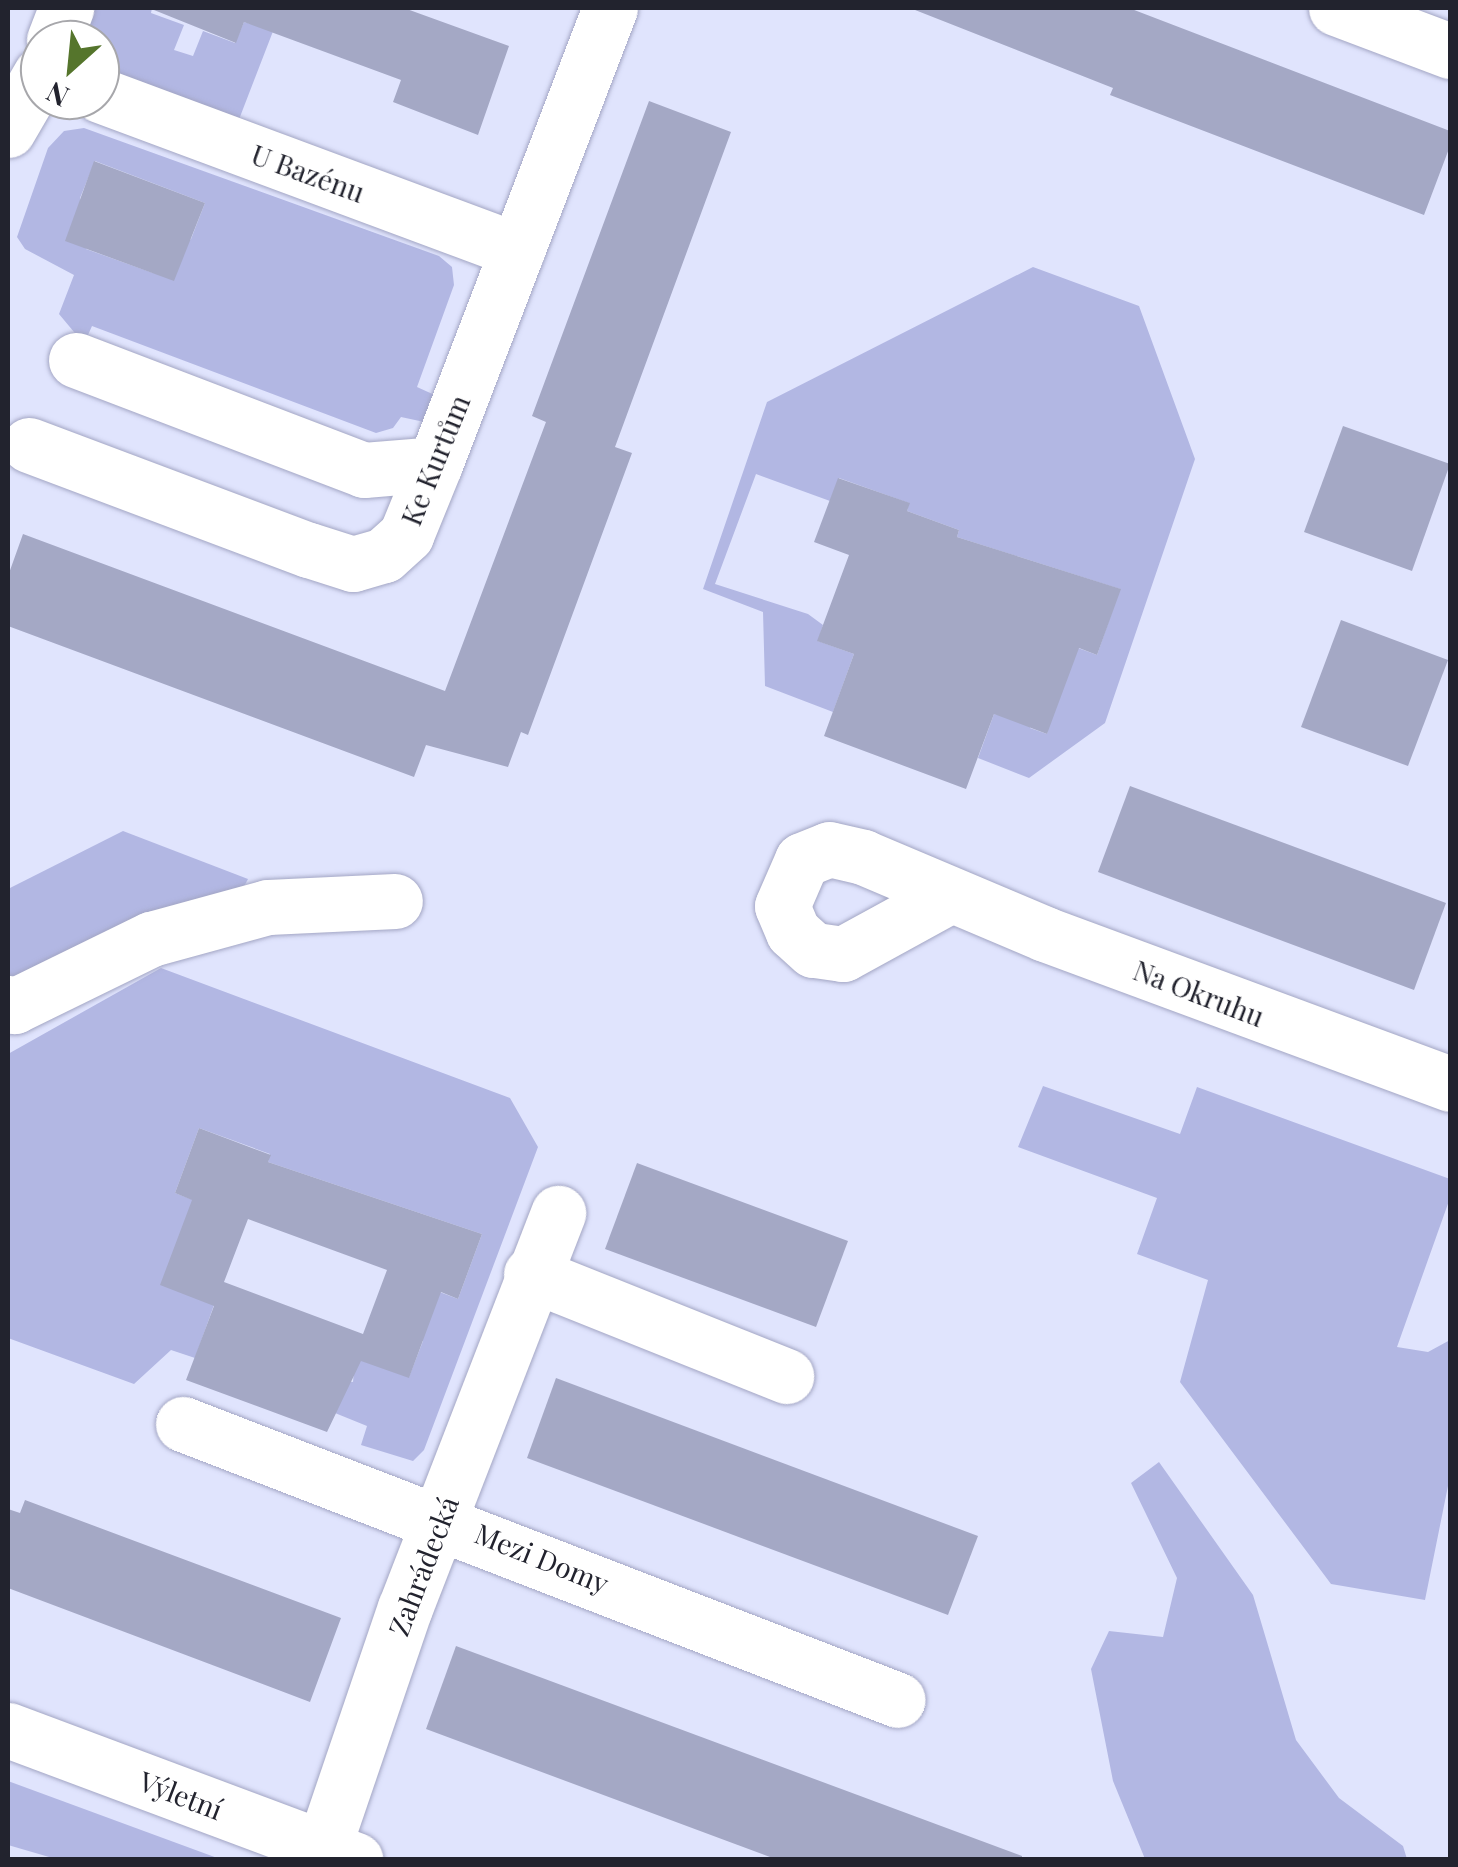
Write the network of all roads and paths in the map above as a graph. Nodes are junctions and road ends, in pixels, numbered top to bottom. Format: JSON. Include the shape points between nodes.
{"nodes":[{"id":1,"x":610,"y":8,"type":"edge"},
{"id":2,"x":1336,"y":8,"type":"edge"},
{"id":3,"x":1450,"y":50,"type":"edge"},
{"id":4,"x":120,"y":102,"type":"edge"},
{"id":5,"x":517,"y":250,"type":"junction"},
{"id":6,"x":76,"y":360,"type":"dead end"},
{"id":7,"x":30,"y":445,"type":"dead end"},
{"id":8,"x":436,"y":464,"type":"junction"},
{"id":9,"x":949,"y":896,"type":"dead end"},
{"id":10,"x":394,"y":901,"type":"dead end"},
{"id":11,"x":8,"y":1004,"type":"edge"},
{"id":12,"x":1450,"y":1084,"type":"edge"},
{"id":13,"x":558,"y":1213,"type":"dead end"},
{"id":14,"x":531,"y":1274,"type":"junction"},
{"id":15,"x":786,"y":1376,"type":"dead end"},
{"id":16,"x":184,"y":1424,"type":"dead end"},
{"id":17,"x":442,"y":1518,"type":"junction"},
{"id":18,"x":898,"y":1700,"type":"dead end"},
{"id":19,"x":8,"y":1730,"type":"edge"},
{"id":20,"x":332,"y":1856,"type":"edge"}],
"edges":[{"from":1,"to":5,"type":"street","name":"Ke Kurtům"},
{"from":2,"to":3,"type":"street"},
{"from":4,"to":5,"type":"street","name":"U Bazénu"},
{"from":5,"to":8,"type":"street","name":"Ke Kurtům"},
{"from":6,"to":8,"type":"street","via":[[364,470]]},
{"from":7,"to":8,"type":"street","name":"Ke Kurtům","via":[[353,564],[384,555],[406,534]]},
{"from":9,"to":12,"type":"street","name":"Na Okruhu"},
{"from":10,"to":11,"type":"street","via":[[268,907],[151,939]]},
{"from":13,"to":14,"type":"street","name":"Zahrádecká"},
{"from":14,"to":15,"type":"street"},
{"from":14,"to":17,"type":"street","name":"Zahrádecká"},
{"from":16,"to":17,"type":"street","name":"Mezi Domy"},
{"from":17,"to":18,"type":"street","name":"Mezi Domy"},
{"from":17,"to":20,"type":"street","name":"Zahrádecká"},
{"from":19,"to":20,"type":"street","name":"Výletní"}]}
